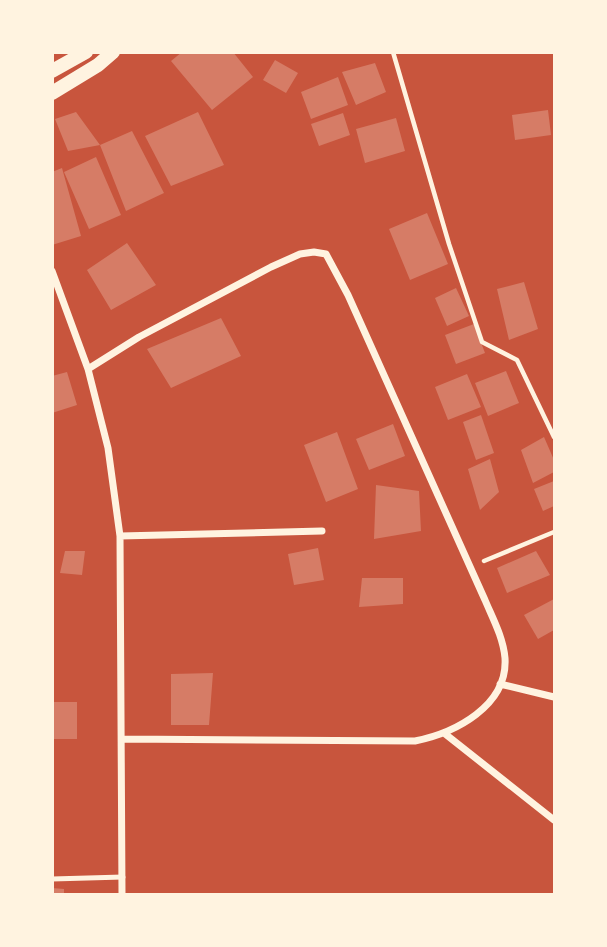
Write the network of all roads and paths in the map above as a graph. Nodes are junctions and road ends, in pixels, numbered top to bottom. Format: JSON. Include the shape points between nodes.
{"nodes":[{"id":1,"x":86,"y":52,"type":"edge"},
{"id":2,"x":113,"y":52,"type":"edge"},
{"id":3,"x":393,"y":52,"type":"edge"},
{"id":4,"x":64,"y":58,"type":"edge"},
{"id":5,"x":52,"y":71,"type":"edge"},
{"id":6,"x":52,"y":93,"type":"edge"},
{"id":7,"x":52,"y":271,"type":"edge"},
{"id":8,"x":88,"y":369,"type":"junction"},
{"id":9,"x":555,"y":437,"type":"edge"},
{"id":10,"x":322,"y":531,"type":"dead end"},
{"id":11,"x":555,"y":531,"type":"edge"},
{"id":12,"x":120,"y":536,"type":"junction"},
{"id":13,"x":470,"y":569,"type":"junction"},
{"id":14,"x":500,"y":684,"type":"junction"},
{"id":15,"x":555,"y":697,"type":"edge"},
{"id":16,"x":444,"y":733,"type":"junction"},
{"id":17,"x":123,"y":739,"type":"junction"},
{"id":18,"x":555,"y":820,"type":"edge"},
{"id":19,"x":123,"y":877,"type":"junction"},
{"id":20,"x":52,"y":879,"type":"edge"},
{"id":21,"x":122,"y":894,"type":"edge"}],
"edges":[{"from":1,"to":4,"type":"main road"},
{"from":2,"to":6,"type":"main road"},
{"from":3,"to":9,"type":"path","via":[[482,342],[517,360]]},
{"from":4,"to":5,"type":"main road"},
{"from":7,"to":8,"type":"street"},
{"from":8,"to":12,"type":"street","via":[[108,448]]},
{"from":8,"to":13,"type":"street","via":[[271,267],[300,254],[326,254]]},
{"from":10,"to":12,"type":"street"},
{"from":11,"to":13,"type":"path"},
{"from":12,"to":17,"type":"street"},
{"from":13,"to":14,"type":"street","via":[[502,639],[505,660]]},
{"from":14,"to":15,"type":"street"},
{"from":14,"to":16,"type":"street","via":[[484,708]]},
{"from":16,"to":17,"type":"street","via":[[415,741]]},
{"from":16,"to":18,"type":"street"},
{"from":17,"to":19,"type":"street"},
{"from":19,"to":20,"type":"lane"},
{"from":19,"to":21,"type":"street"}]}
